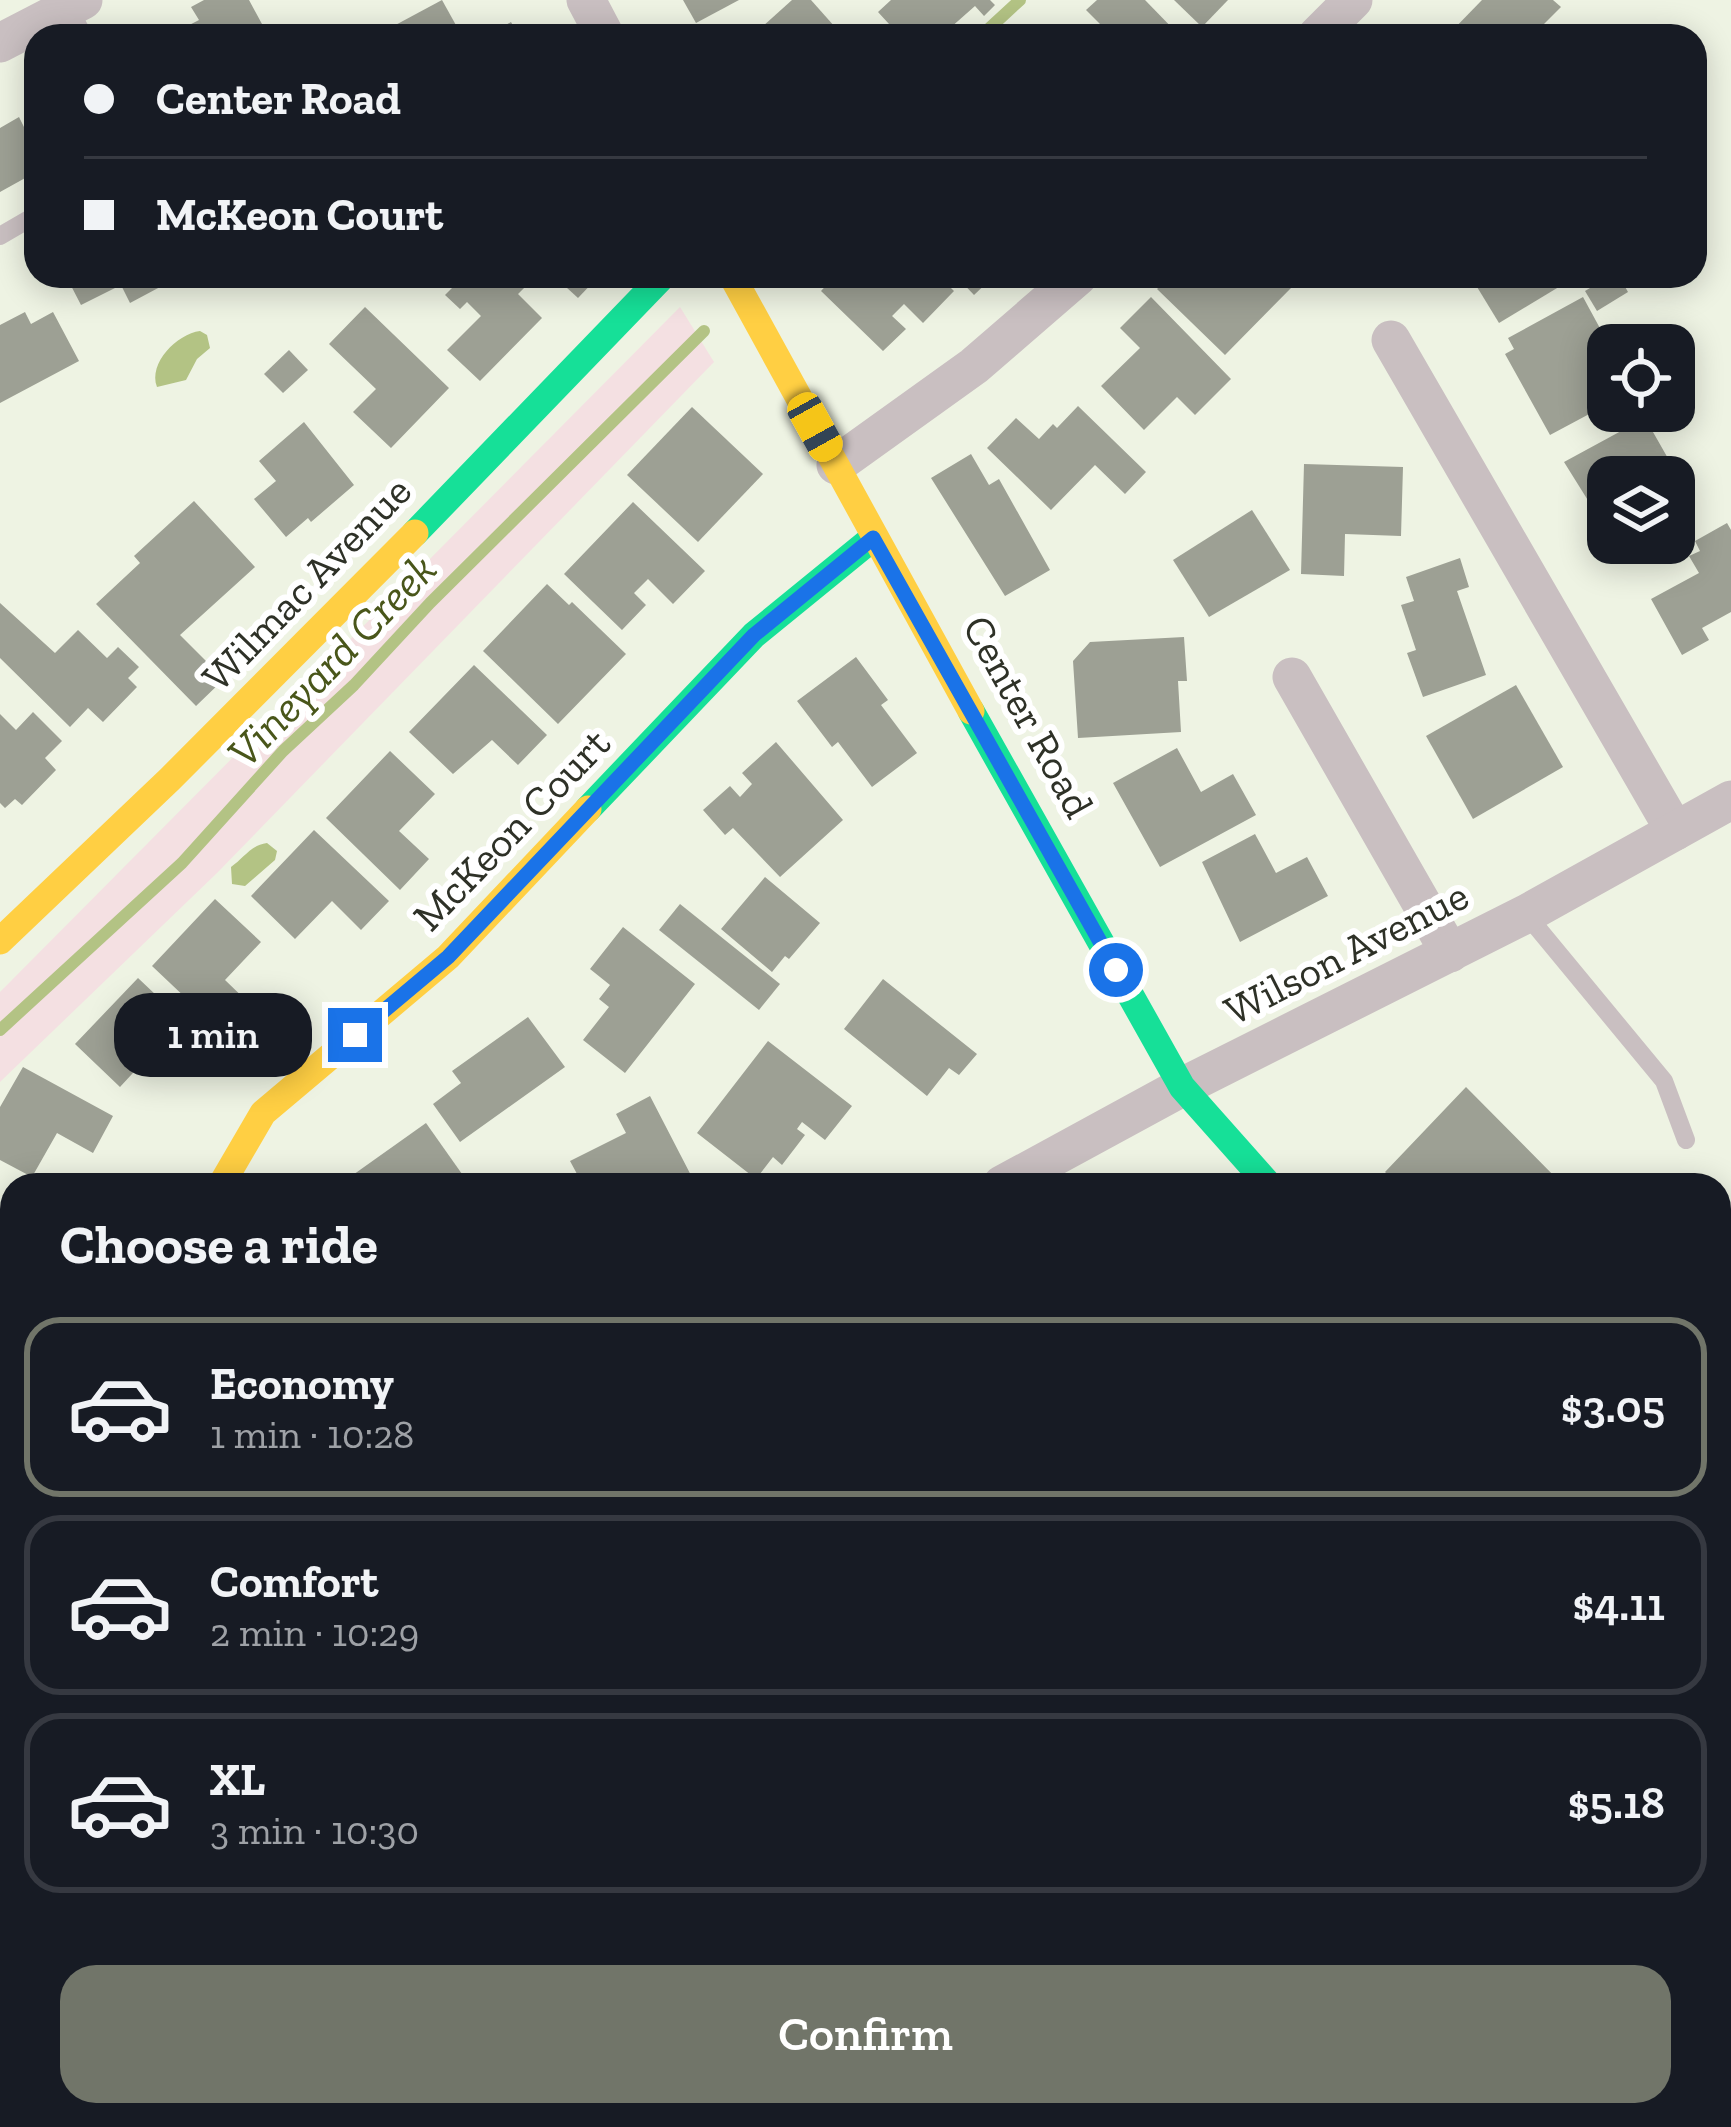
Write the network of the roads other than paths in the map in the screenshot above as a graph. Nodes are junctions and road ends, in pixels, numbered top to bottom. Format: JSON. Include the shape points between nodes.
{"nodes":[{"id":1,"x":1353,"y":0,"type":"edge"},
{"id":2,"x":1330,"y":24,"type":"edge"},
{"id":3,"x":651,"y":288,"type":"edge"},
{"id":4,"x":739,"y":288,"type":"edge"},
{"id":5,"x":1064,"y":288,"type":"edge"},
{"id":6,"x":1391,"y":340,"type":"dead end"},
{"id":7,"x":836,"y":465,"type":"junction"},
{"id":8,"x":873,"y":538,"type":"junction"},
{"id":9,"x":1292,"y":677,"type":"dead end"},
{"id":10,"x":1731,"y":800,"type":"edge"},
{"id":11,"x":1675,"y":831,"type":"junction"},
{"id":12,"x":1526,"y":914,"type":"junction"},
{"id":13,"x":0,"y":941,"type":"edge"},
{"id":14,"x":1450,"y":953,"type":"junction"},
{"id":15,"x":1182,"y":1088,"type":"junction"},
{"id":16,"x":1686,"y":1140,"type":"dead end"},
{"id":17,"x":227,"y":1173,"type":"edge"},
{"id":18,"x":1024,"y":1173,"type":"edge"},
{"id":19,"x":1258,"y":1173,"type":"edge"}],
"edges":[{"from":1,"to":2,"type":"street"},
{"from":3,"to":13,"type":"street","name":"Wilmac Avenue","via":[[212,739]]},
{"from":4,"to":7,"type":"street","name":"Center Road"},
{"from":5,"to":7,"type":"street","via":[[974,366]]},
{"from":6,"to":11,"type":"street"},
{"from":7,"to":8,"type":"street","name":"Center Road"},
{"from":8,"to":15,"type":"street","name":"Center Road"},
{"from":8,"to":17,"type":"street","name":"McKeon Court","via":[[754,635],[448,957],[263,1113]]},
{"from":9,"to":14,"type":"street"},
{"from":10,"to":11,"type":"street","name":"Wilson Avenue"},
{"from":11,"to":12,"type":"street","name":"Wilson Avenue"},
{"from":12,"to":14,"type":"street","name":"Wilson Avenue"},
{"from":12,"to":16,"type":"lane","via":[[1664,1082]]},
{"from":14,"to":15,"type":"street","name":"Wilson Avenue"},
{"from":15,"to":18,"type":"street","name":"Wilson Avenue"},
{"from":15,"to":19,"type":"street","name":"Center Road"}]}
